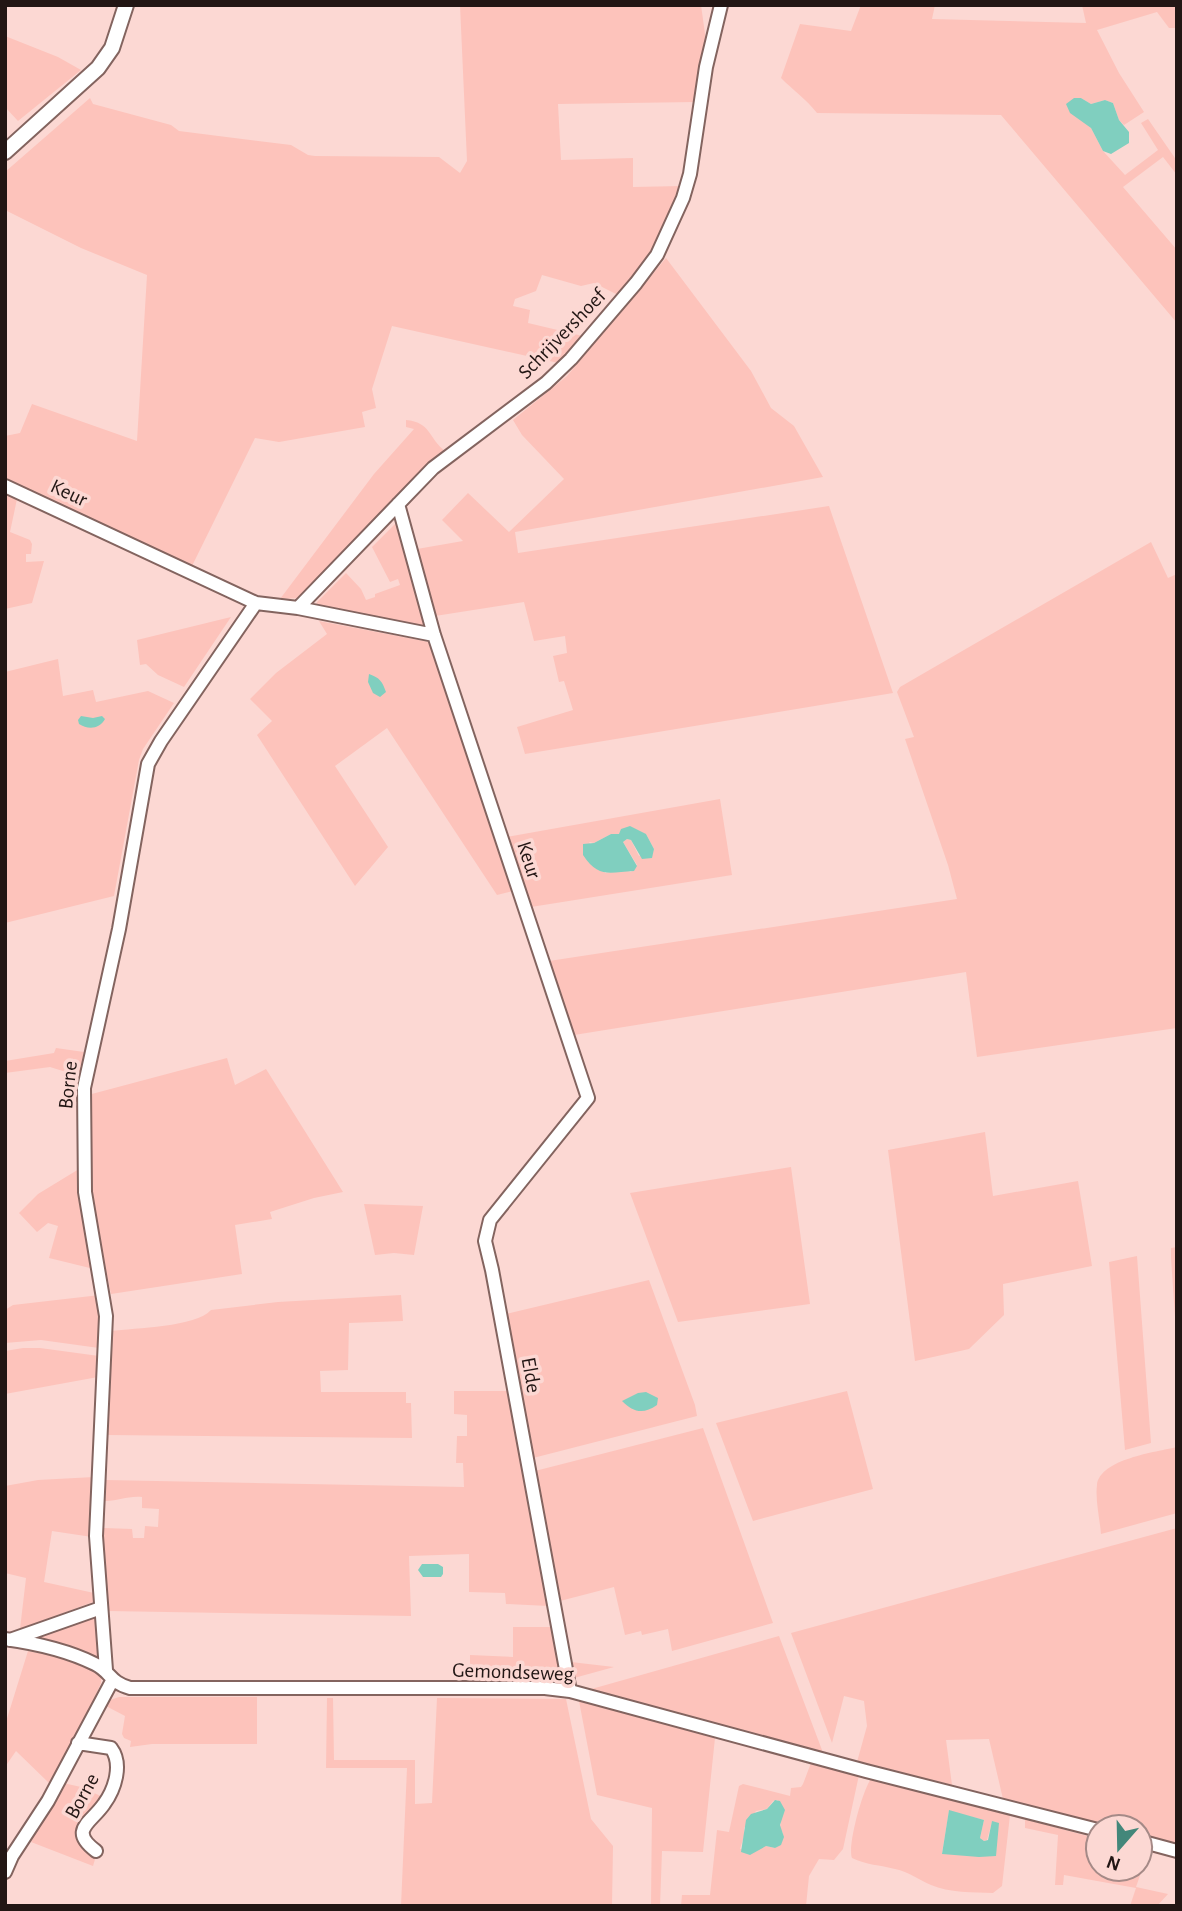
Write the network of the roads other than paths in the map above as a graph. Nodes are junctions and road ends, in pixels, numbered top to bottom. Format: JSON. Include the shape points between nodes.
{"nodes":[{"id":1,"x":126,"y":5,"type":"edge"},
{"id":2,"x":721,"y":5,"type":"edge"},
{"id":3,"x":5,"y":152,"type":"edge"},
{"id":4,"x":5,"y":486,"type":"edge"},
{"id":5,"x":398,"y":504,"type":"junction"},
{"id":6,"x":256,"y":603,"type":"junction"},
{"id":7,"x":298,"y":608,"type":"junction"},
{"id":8,"x":434,"y":635,"type":"junction"},
{"id":9,"x":588,"y":1098,"type":"joint"},
{"id":10,"x":101,"y":1608,"type":"junction"},
{"id":11,"x":8,"y":1639,"type":"edge"},
{"id":12,"x":109,"y":1676,"type":"junction"},
{"id":13,"x":570,"y":1691,"type":"junction"},
{"id":14,"x":78,"y":1743,"type":"junction"},
{"id":15,"x":1084,"y":1826,"type":"edge"},
{"id":16,"x":1154,"y":1845,"type":"edge"},
{"id":17,"x":96,"y":1851,"type":"dead end"},
{"id":18,"x":1177,"y":1851,"type":"edge"},
{"id":19,"x":9,"y":1855,"type":"edge"},
{"id":20,"x":5,"y":1872,"type":"edge"}],
"edges":[{"from":1,"to":3,"type":"main road","via":[[112,48],[98,68]]},
{"from":2,"to":5,"type":"street","name":"Schrijvershoef","via":[[706,67],[690,173],[657,255],[571,359],[433,468]]},
{"from":4,"to":6,"type":"street","name":"Keur"},
{"from":5,"to":7,"type":"street","name":"Schrijvershoef"},
{"from":5,"to":8,"type":"street","name":"Keur"},
{"from":6,"to":7,"type":"street","name":"Keur"},
{"from":6,"to":10,"type":"street","name":"Borne","via":[[148,764],[119,929],[84,1088],[85,1192],[106,1315],[96,1536]]},
{"from":7,"to":8,"type":"street","name":"Keur"},
{"from":8,"to":9,"type":"street","name":"Keur"},
{"from":9,"to":13,"type":"street","name":"Elde","via":[[490,1220],[485,1241]]},
{"from":10,"to":11,"type":"street"},
{"from":10,"to":12,"type":"street","name":"Borne"},
{"from":11,"to":12,"type":"street","name":"Gemondseweg","via":[[85,1660]]},
{"from":12,"to":13,"type":"street","name":"Gemondseweg","via":[[136,1689]]},
{"from":12,"to":14,"type":"street","name":"Borne"},
{"from":13,"to":15,"type":"street","name":"Gemondseweg"},
{"from":14,"to":17,"type":"street","name":"Borne","via":[[111,1748],[118,1763],[104,1804],[84,1827],[85,1843]]},
{"from":14,"to":19,"type":"street","name":"Borne","via":[[48,1801]]},
{"from":16,"to":18,"type":"street"},
{"from":19,"to":20,"type":"street","name":"Borne"}]}
